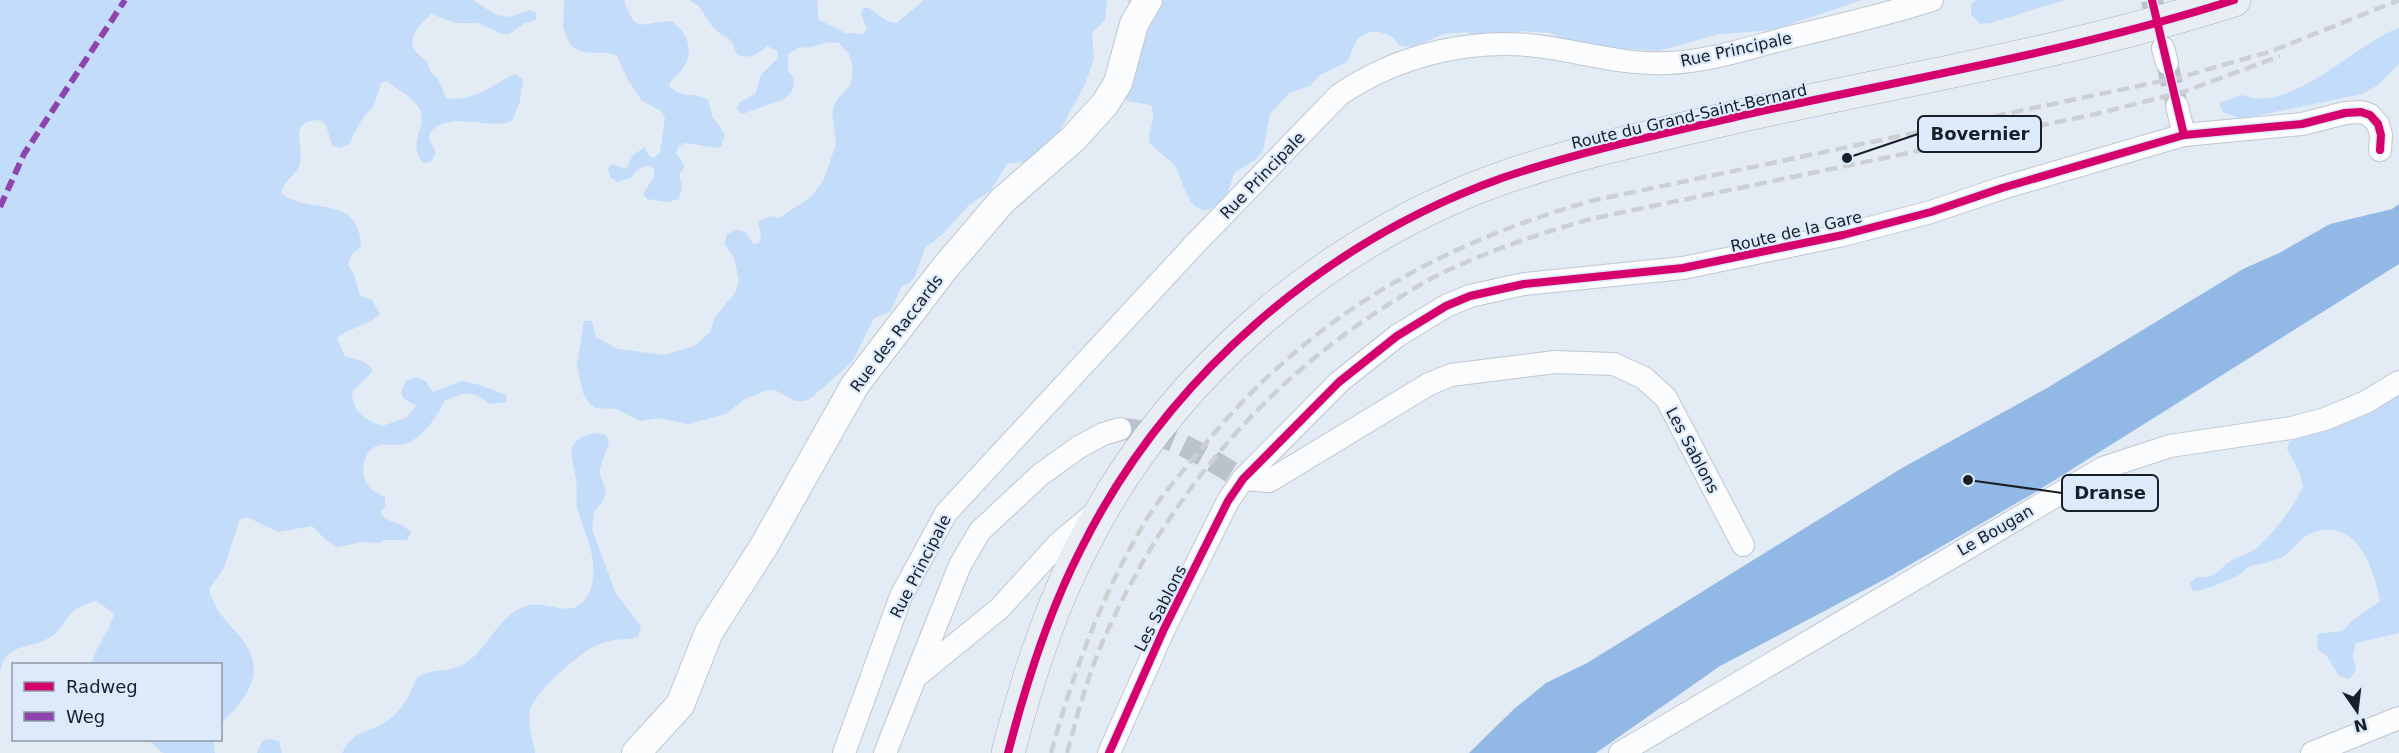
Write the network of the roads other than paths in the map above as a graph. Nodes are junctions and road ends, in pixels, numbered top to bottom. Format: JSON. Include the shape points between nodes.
{"nodes":[{"id":1,"x":1148,"y":0,"type":"edge"},
{"id":2,"x":1932,"y":0,"type":"edge"},
{"id":3,"x":2234,"y":0,"type":"edge"},
{"id":4,"x":2177,"y":106,"type":"tunnel mouth"},
{"id":5,"x":2184,"y":135,"type":"junction"},
{"id":6,"x":2380,"y":150,"type":"dead end"},
{"id":7,"x":2399,"y":382,"type":"edge"},
{"id":8,"x":1120,"y":429,"type":"tunnel mouth"},
{"id":9,"x":1243,"y":479,"type":"junction"},
{"id":10,"x":1105,"y":505,"type":"junction"},
{"id":11,"x":1743,"y":545,"type":"dead end"},
{"id":12,"x":917,"y":676,"type":"junction"},
{"id":13,"x":2399,"y":718,"type":"edge"},
{"id":14,"x":636,"y":753,"type":"edge"},
{"id":15,"x":844,"y":753,"type":"edge"},
{"id":16,"x":885,"y":753,"type":"edge"},
{"id":17,"x":1008,"y":753,"type":"edge"},
{"id":18,"x":1109,"y":753,"type":"edge"},
{"id":19,"x":1620,"y":753,"type":"edge"},
{"id":20,"x":2312,"y":753,"type":"edge"}],
"edges":[{"from":1,"to":14,"type":"street","name":"Rue des Raccards","via":[[1134,24],[1118,83],[1106,104],[1073,139],[1002,201],[944,269],[855,386],[764,546],[709,632],[680,705]]},
{"from":2,"to":15,"type":"street","name":"Rue Principale","via":[[1749,48],[1668,63],[1619,60],[1526,45],[1497,44],[1454,50],[1383,69],[1339,95],[945,513],[901,596]]},
{"from":3,"to":10,"type":"main road","name":"Route du Grand-Saint-Bernard","via":[[2097,38],[1640,139],[1546,164],[1460,195],[1345,257],[1268,313],[1172,410]]},
{"from":4,"to":5,"type":"street"},
{"from":5,"to":6,"type":"street","name":"Route de la Gare","via":[[2302,124],[2361,112],[2378,124]]},
{"from":5,"to":9,"type":"street","name":"Route de la Gare","via":[[1843,235],[1725,261],[1524,284],[1462,300],[1404,331],[1371,356],[1304,415]]},
{"from":7,"to":19,"type":"street","name":"Le Bougan","via":[[2366,402],[2325,419],[2291,428],[2170,446],[2103,468]]},
{"from":8,"to":12,"type":"street","via":[[1078,447],[1040,475],[980,531],[960,565]]},
{"from":9,"to":11,"type":"street","name":"Les Sablons","via":[[1269,481],[1429,384],[1451,375],[1555,362],[1614,364],[1644,378],[1666,398]]},
{"from":9,"to":18,"type":"street","name":"Les Sablons","via":[[1228,501],[1164,629]]},
{"from":10,"to":12,"type":"street","via":[[1059,543],[1000,608]]},
{"from":10,"to":17,"type":"main road","name":"Route du Grand-Saint-Bernard","via":[[1081,548],[1042,639]]},
{"from":12,"to":16,"type":"street"},
{"from":13,"to":20,"type":"street"}]}
